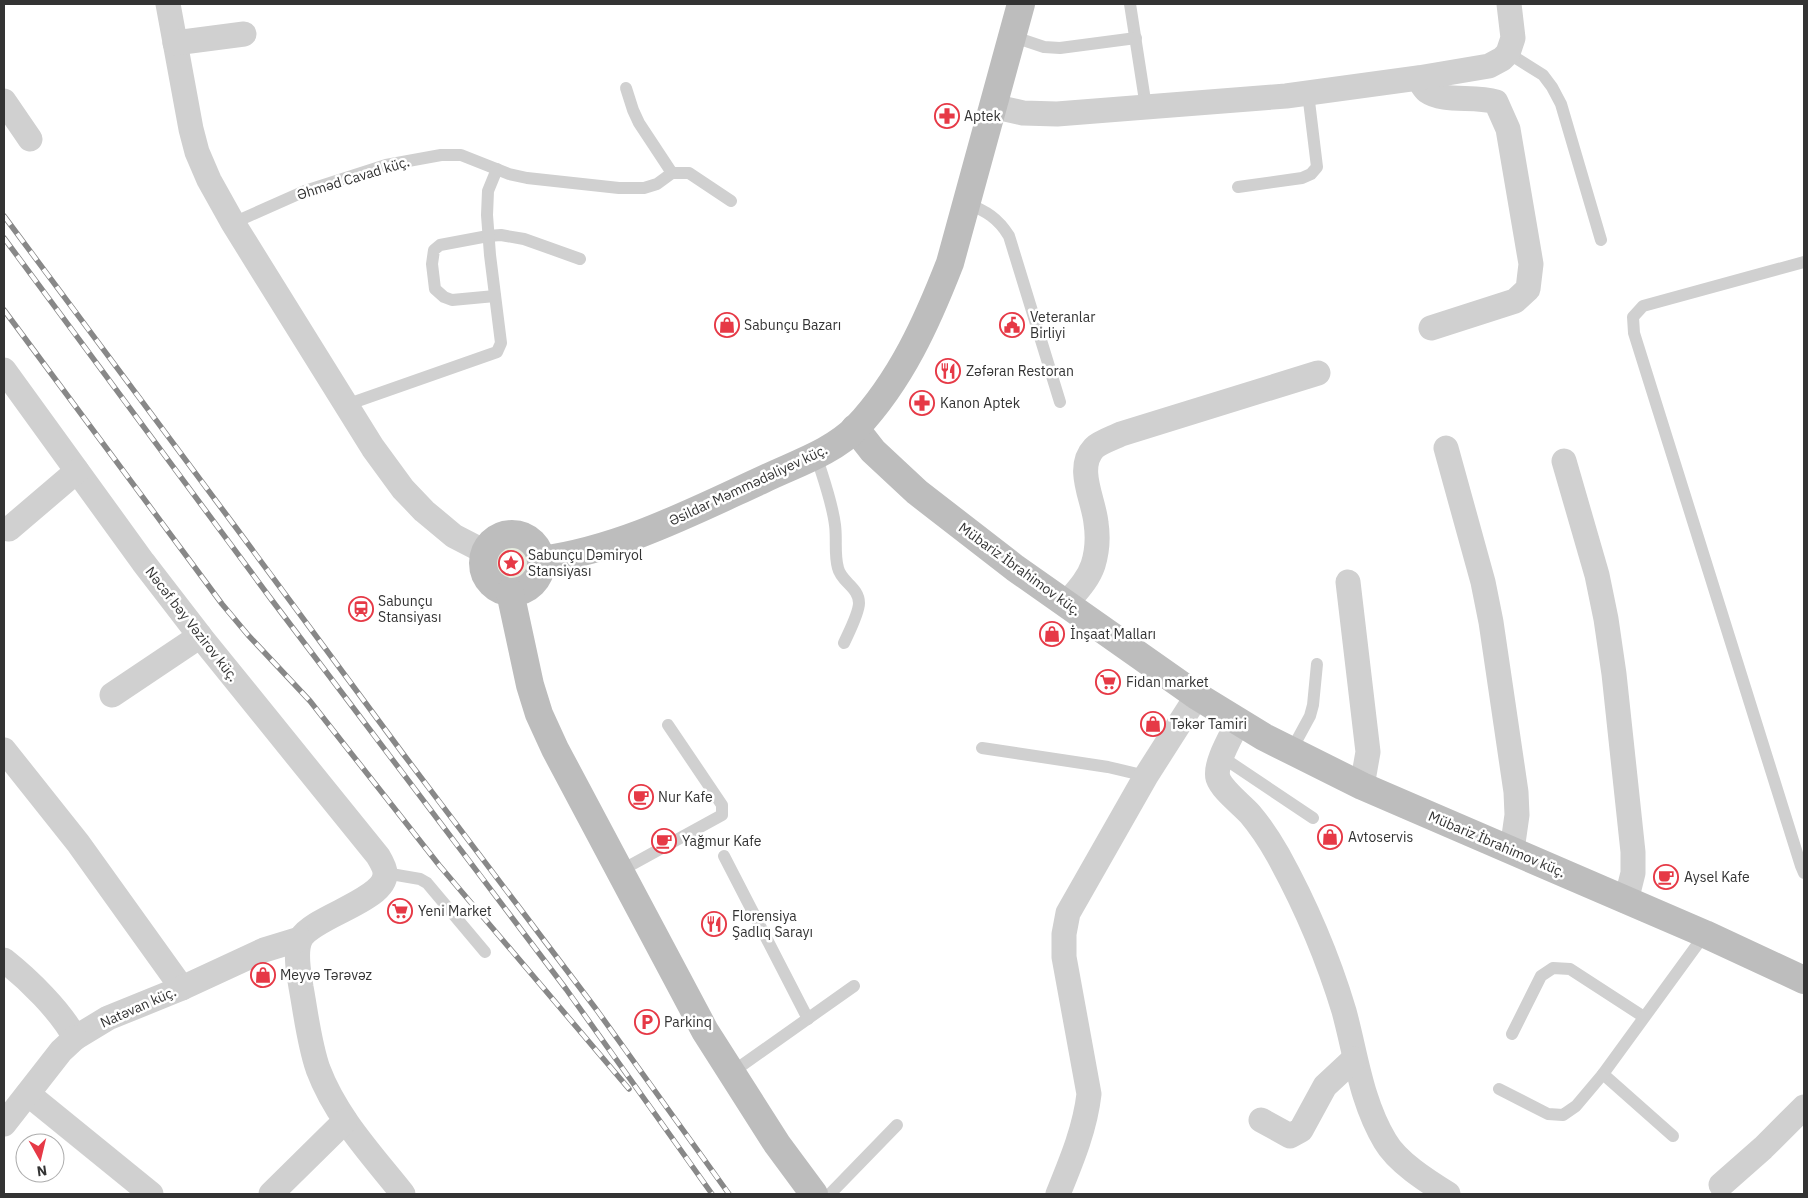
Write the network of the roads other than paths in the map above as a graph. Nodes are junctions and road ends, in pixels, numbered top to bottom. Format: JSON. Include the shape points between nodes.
{"nodes":[{"id":1,"x":168,"y":4,"type":"edge"},
{"id":2,"x":1020,"y":4,"type":"edge"},
{"id":3,"x":1130,"y":4,"type":"edge"},
{"id":4,"x":1509,"y":4,"type":"edge"},
{"id":5,"x":244,"y":34,"type":"dead end"},
{"id":6,"x":1011,"y":36,"type":"junction"},
{"id":7,"x":1136,"y":38,"type":"junction"},
{"id":8,"x":174,"y":43,"type":"junction"},
{"id":9,"x":1508,"y":53,"type":"junction"},
{"id":10,"x":1418,"y":78,"type":"junction"},
{"id":11,"x":626,"y":88,"type":"dead end"},
{"id":12,"x":1308,"y":93,"type":"junction"},
{"id":13,"x":4,"y":101,"type":"edge"},
{"id":14,"x":992,"y":106,"type":"junction"},
{"id":15,"x":1146,"y":107,"type":"junction"},
{"id":16,"x":30,"y":139,"type":"dead end"},
{"id":17,"x":497,"y":169,"type":"junction"},
{"id":18,"x":672,"y":173,"type":"junction"},
{"id":19,"x":1238,"y":187,"type":"dead end"},
{"id":20,"x":731,"y":201,"type":"dead end"},
{"id":21,"x":966,"y":203,"type":"junction"},
{"id":22,"x":233,"y":222,"type":"junction"},
{"id":23,"x":488,"y":236,"type":"junction"},
{"id":24,"x":1601,"y":240,"type":"dead end"},
{"id":25,"x":580,"y":259,"type":"dead end"},
{"id":26,"x":1804,"y":262,"type":"edge"},
{"id":27,"x":495,"y":296,"type":"junction"},
{"id":28,"x":1431,"y":328,"type":"dead end"},
{"id":29,"x":4,"y":370,"type":"edge"},
{"id":30,"x":1318,"y":373,"type":"dead end"},
{"id":31,"x":1060,"y":402,"type":"dead end"},
{"id":32,"x":346,"y":405,"type":"junction"},
{"id":33,"x":855,"y":428,"type":"junction"},
{"id":34,"x":1446,"y":448,"type":"dead end"},
{"id":35,"x":816,"y":455,"type":"junction"},
{"id":36,"x":1564,"y":462,"type":"dead end"},
{"id":37,"x":77,"y":471,"type":"junction"},
{"id":38,"x":9,"y":529,"type":"dead end"},
{"id":39,"x":485,"y":552,"type":"junction"},
{"id":40,"x":541,"y":560,"type":"junction"},
{"id":41,"x":1348,"y":582,"type":"dead end"},
{"id":42,"x":510,"y":592,"type":"junction"},
{"id":43,"x":1066,"y":604,"type":"junction"},
{"id":44,"x":200,"y":636,"type":"junction"},
{"id":45,"x":844,"y":642,"type":"dead end"},
{"id":46,"x":1316,"y":664,"type":"dead end"},
{"id":47,"x":112,"y":695,"type":"dead end"},
{"id":48,"x":1197,"y":696,"type":"junction"},
{"id":49,"x":1238,"y":722,"type":"junction"},
{"id":50,"x":668,"y":725,"type":"dead end"},
{"id":51,"x":982,"y":748,"type":"dead end"},
{"id":52,"x":4,"y":750,"type":"edge"},
{"id":53,"x":1291,"y":751,"type":"junction"},
{"id":54,"x":1222,"y":757,"type":"junction"},
{"id":55,"x":1146,"y":776,"type":"junction"},
{"id":56,"x":1362,"y":786,"type":"junction"},
{"id":57,"x":1313,"y":818,"type":"dead end"},
{"id":58,"x":1512,"y":850,"type":"junction"},
{"id":59,"x":724,"y":856,"type":"dead end"},
{"id":60,"x":620,"y":871,"type":"junction"},
{"id":61,"x":385,"y":873,"type":"junction"},
{"id":62,"x":1804,"y":873,"type":"edge"},
{"id":63,"x":1626,"y":900,"type":"junction"},
{"id":64,"x":1705,"y":934,"type":"junction"},
{"id":65,"x":300,"y":940,"type":"junction"},
{"id":66,"x":485,"y":952,"type":"dead end"},
{"id":67,"x":4,"y":960,"type":"edge"},
{"id":68,"x":1804,"y":980,"type":"edge"},
{"id":69,"x":854,"y":986,"type":"dead end"},
{"id":70,"x":182,"y":988,"type":"junction"},
{"id":71,"x":1644,"y":1017,"type":"junction"},
{"id":72,"x":808,"y":1019,"type":"junction"},
{"id":73,"x":1512,"y":1034,"type":"dead end"},
{"id":74,"x":75,"y":1038,"type":"junction"},
{"id":75,"x":1354,"y":1059,"type":"junction"},
{"id":76,"x":731,"y":1074,"type":"junction"},
{"id":77,"x":1603,"y":1074,"type":"junction"},
{"id":78,"x":1499,"y":1089,"type":"dead end"},
{"id":79,"x":28,"y":1094,"type":"junction"},
{"id":80,"x":1804,"y":1107,"type":"edge"},
{"id":81,"x":1262,"y":1120,"type":"dead end"},
{"id":82,"x":345,"y":1121,"type":"junction"},
{"id":83,"x":4,"y":1124,"type":"edge"},
{"id":84,"x":897,"y":1125,"type":"dead end"},
{"id":85,"x":1673,"y":1136,"type":"dead end"},
{"id":86,"x":1720,"y":1184,"type":"dead end"},
{"id":87,"x":1066,"y":1190,"type":"edge"},
{"id":88,"x":151,"y":1194,"type":"edge"},
{"id":89,"x":271,"y":1194,"type":"edge"},
{"id":90,"x":403,"y":1194,"type":"edge"},
{"id":91,"x":814,"y":1194,"type":"edge"},
{"id":92,"x":830,"y":1194,"type":"edge"},
{"id":93,"x":1448,"y":1194,"type":"edge"}],
"edges":[{"from":1,"to":8,"type":"street"},
{"from":2,"to":6,"type":"street","name":"Əsildar Məmmədəliyev küç."},
{"from":3,"to":7,"type":"lane"},
{"from":4,"to":9,"type":"street","via":[[1513,38]]},
{"from":5,"to":8,"type":"street"},
{"from":6,"to":7,"type":"lane","via":[[1044,47],[1060,48]]},
{"from":6,"to":14,"type":"street","name":"Əsildar Məmmədəliyev küç."},
{"from":7,"to":15,"type":"lane"},
{"from":8,"to":22,"type":"street","via":[[197,152]]},
{"from":9,"to":10,"type":"street","via":[[1489,66]]},
{"from":9,"to":24,"type":"lane","via":[[1543,75],[1561,104]]},
{"from":10,"to":12,"type":"street"},
{"from":10,"to":28,"type":"street","via":[[1425,90],[1439,97],[1484,98],[1496,102],[1508,129],[1531,264],[1528,289],[1515,301]]},
{"from":11,"to":18,"type":"lane","via":[[639,123]]},
{"from":12,"to":15,"type":"street"},
{"from":12,"to":19,"type":"lane","via":[[1317,167],[1302,178]]},
{"from":13,"to":16,"type":"street"},
{"from":14,"to":15,"type":"street","via":[[1023,113],[1057,114]]},
{"from":14,"to":21,"type":"street","name":"Əsildar Məmmədəliyev küç."},
{"from":17,"to":18,"type":"lane","name":"Əhməd Cavad küç.","via":[[527,178],[619,188],[644,188],[657,184]]},
{"from":17,"to":22,"type":"lane","name":"Əhməd Cavad küç.","via":[[461,155],[441,155],[396,164],[305,190]]},
{"from":17,"to":23,"type":"lane","via":[[488,190]]},
{"from":18,"to":20,"type":"lane","via":[[689,173]]},
{"from":21,"to":31,"type":"lane","via":[[1001,223],[1009,236]]},
{"from":21,"to":33,"type":"street","name":"Əsildar Məmmədəliyev küç.","via":[[950,263],[919,335],[899,372]]},
{"from":22,"to":32,"type":"street"},
{"from":23,"to":25,"type":"lane","via":[[524,239]]},
{"from":23,"to":27,"type":"lane"},
{"from":23,"to":27,"type":"lane","via":[[440,244],[434,250],[432,264],[435,289],[444,297],[452,300]]},
{"from":26,"to":62,"type":"lane","via":[[1643,306],[1632,317],[1634,334]]},
{"from":27,"to":32,"type":"lane","via":[[501,343],[497,352]]},
{"from":29,"to":37,"type":"street","name":"Nəcəf bəy Vəzirov küç."},
{"from":30,"to":43,"type":"street","via":[[1121,434],[1094,447],[1087,460],[1086,472],[1096,523],[1096,548],[1084,582]]},
{"from":32,"to":39,"type":"street","via":[[403,489],[454,536]]},
{"from":33,"to":35,"type":"street","name":"Əsildar Məmmədəliyev küç."},
{"from":33,"to":43,"type":"street","name":"Mübariz İbrahimov küç.","via":[[873,451],[917,492]]},
{"from":34,"to":58,"type":"street","via":[[1491,622],[1516,792],[1517,815]]},
{"from":35,"to":40,"type":"street","name":"Əsildar Məmmədəliyev küç.","via":[[632,538],[569,556]]},
{"from":35,"to":45,"type":"lane","via":[[836,526],[838,568],[858,596],[859,605]]},
{"from":36,"to":63,"type":"street","via":[[1597,575],[1614,674],[1633,852],[1633,873]]},
{"from":37,"to":38,"type":"street"},
{"from":37,"to":44,"type":"street","name":"Nəcəf bəy Vəzirov küç."},
{"from":39,"to":40,"type":"street","via":[[501,536],[517,535],[533,543]]},
{"from":39,"to":42,"type":"street","via":[[483,568],[489,582],[502,591]]},
{"from":40,"to":42,"type":"street","via":[[541,569],[532,584],[518,592]]},
{"from":41,"to":56,"type":"street","via":[[1368,752]]},
{"from":42,"to":60,"type":"street","via":[[538,714]]},
{"from":43,"to":48,"type":"street","name":"Mübariz İbrahimov küç."},
{"from":44,"to":47,"type":"street"},
{"from":44,"to":61,"type":"street","name":"Nəcəf bəy Vəzirov küç.","via":[[378,856]]},
{"from":46,"to":53,"type":"lane","via":[[1310,716]]},
{"from":48,"to":49,"type":"street","name":"Mübariz İbrahimov küç."},
{"from":48,"to":55,"type":"street"},
{"from":49,"to":53,"type":"street","name":"Mübariz İbrahimov küç."},
{"from":49,"to":54,"type":"street"},
{"from":50,"to":60,"type":"lane","via":[[722,805],[722,815]]},
{"from":51,"to":55,"type":"lane"},
{"from":52,"to":70,"type":"street","via":[[78,843]]},
{"from":53,"to":56,"type":"street","name":"Mübariz İbrahimov küç."},
{"from":54,"to":57,"type":"lane"},
{"from":54,"to":75,"type":"street","via":[[1217,770],[1218,779],[1263,830],[1319,940],[1337,988]]},
{"from":55,"to":87,"type":"street","via":[[1068,913],[1064,957],[1089,1094]]},
{"from":56,"to":58,"type":"street","name":"Mübariz İbrahimov küç."},
{"from":58,"to":63,"type":"street","name":"Mübariz İbrahimov küç."},
{"from":59,"to":72,"type":"lane"},
{"from":60,"to":76,"type":"street"},
{"from":61,"to":65,"type":"street","name":"Natəvan küç.","via":[[384,882],[373,893],[313,927]]},
{"from":61,"to":66,"type":"lane","via":[[427,883]]},
{"from":63,"to":64,"type":"street","name":"Mübariz İbrahimov küç."},
{"from":64,"to":68,"type":"street","name":"Mübariz İbrahimov küç."},
{"from":64,"to":71,"type":"lane"},
{"from":65,"to":70,"type":"street","name":"Natəvan küç.","via":[[264,950]]},
{"from":65,"to":82,"type":"street","via":[[299,972],[308,1028],[318,1068]]},
{"from":67,"to":74,"type":"street","via":[[67,1022]]},
{"from":69,"to":72,"type":"lane"},
{"from":70,"to":74,"type":"street","name":"Natəvan küç.","via":[[108,1018]]},
{"from":71,"to":73,"type":"lane","via":[[1570,968],[1553,968],[1541,976]]},
{"from":71,"to":77,"type":"lane"},
{"from":72,"to":76,"type":"lane"},
{"from":74,"to":79,"type":"street","name":"Natəvan küç."},
{"from":75,"to":81,"type":"street","via":[[1325,1086],[1301,1130],[1290,1136]]},
{"from":75,"to":93,"type":"street","via":[[1374,1121],[1386,1143],[1423,1178]]},
{"from":76,"to":91,"type":"street"},
{"from":77,"to":78,"type":"lane","via":[[1576,1106],[1563,1115],[1548,1114]]},
{"from":77,"to":85,"type":"lane"},
{"from":79,"to":83,"type":"street","name":"Natəvan küç."},
{"from":79,"to":88,"type":"street"},
{"from":80,"to":86,"type":"street","via":[[1763,1148]]},
{"from":82,"to":89,"type":"street"},
{"from":82,"to":90,"type":"street"},
{"from":84,"to":92,"type":"lane"}]}
